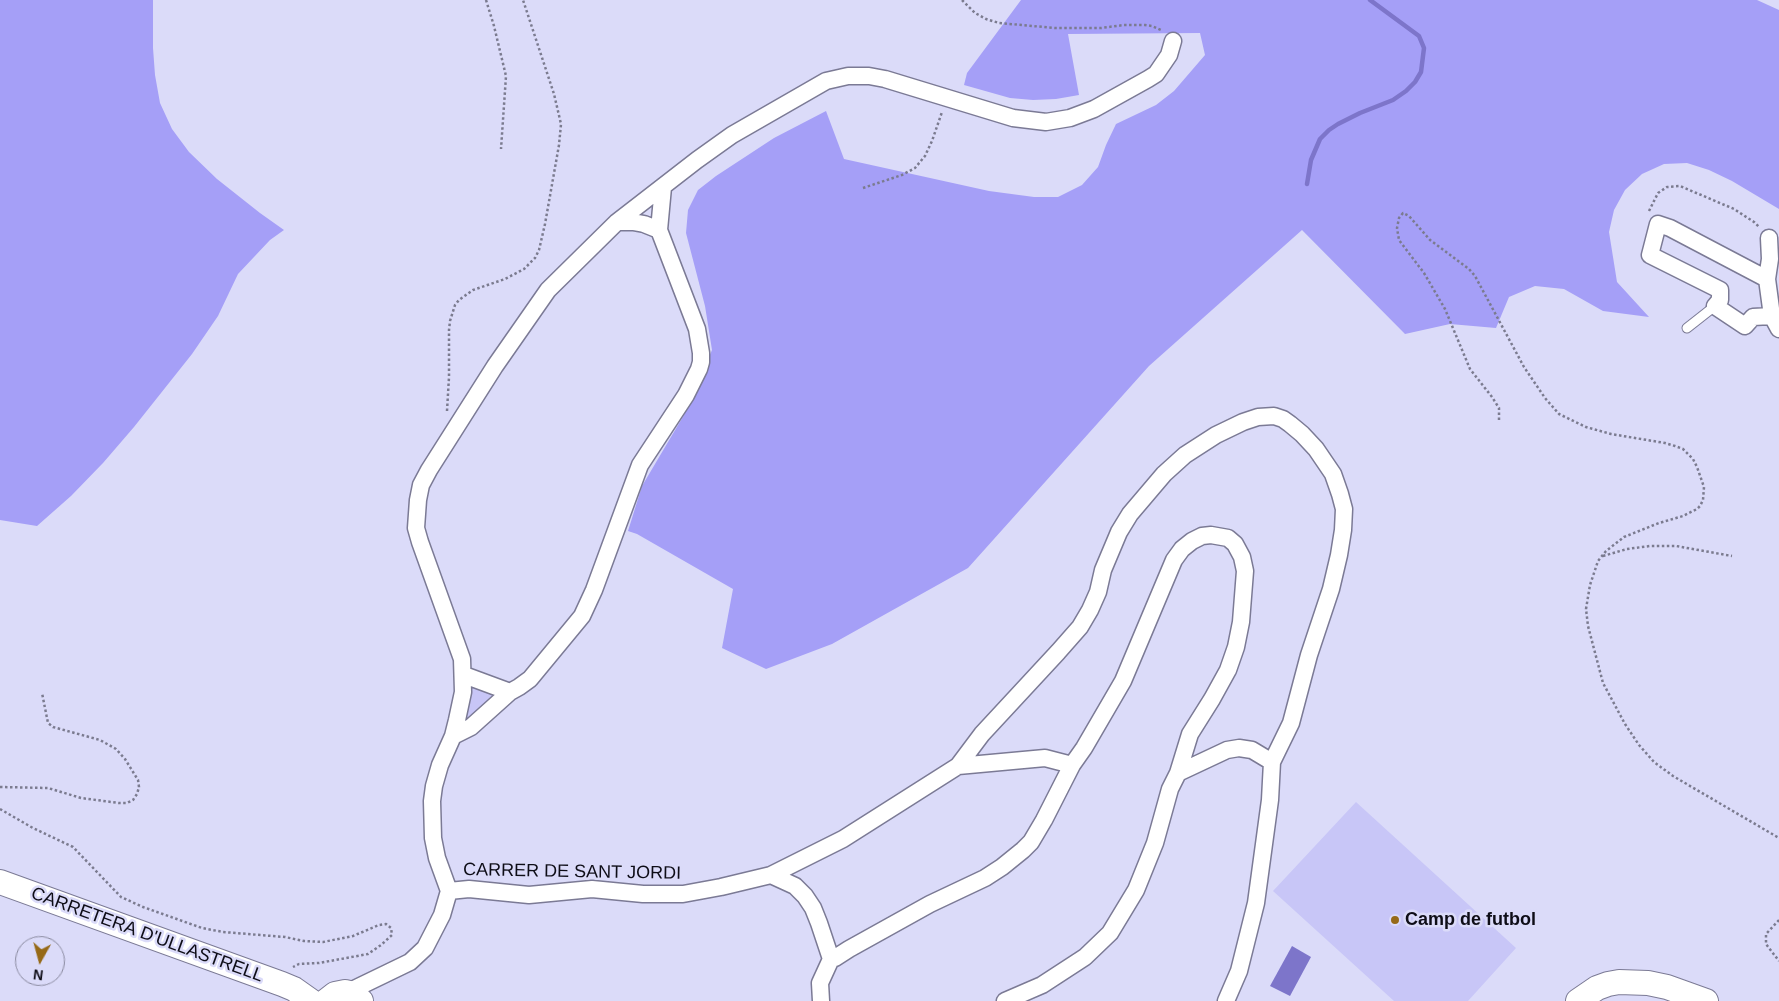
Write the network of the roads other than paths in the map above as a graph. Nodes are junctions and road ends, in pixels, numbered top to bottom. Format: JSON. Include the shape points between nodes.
{"nodes":[{"id":1,"x":1173,"y":41,"type":"road end"},
{"id":2,"x":663,"y":187,"type":"junction"},
{"id":3,"x":617,"y":222,"type":"junction"},
{"id":4,"x":659,"y":230,"type":"junction"},
{"id":5,"x":1769,"y":238,"type":"road end"},
{"id":6,"x":1767,"y":279,"type":"junction"},
{"id":7,"x":1715,"y":306,"type":"junction"},
{"id":8,"x":1775,"y":323,"type":"edge"},
{"id":9,"x":1688,"y":328,"type":"dead end"},
{"id":10,"x":464,"y":675,"type":"junction"},
{"id":11,"x":510,"y":692,"type":"junction"},
{"id":12,"x":453,"y":736,"type":"junction"},
{"id":13,"x":1272,"y":762,"type":"junction"},
{"id":14,"x":1072,"y":764,"type":"junction"},
{"id":15,"x":958,"y":766,"type":"junction"},
{"id":16,"x":1178,"y":773,"type":"junction"},
{"id":17,"x":771,"y":875,"type":"junction"},
{"id":18,"x":0,"y":882,"type":"edge"},
{"id":19,"x":449,"y":891,"type":"junction"},
{"id":20,"x":830,"y":959,"type":"junction"},
{"id":21,"x":296,"y":992,"type":"edge"},
{"id":22,"x":347,"y":998,"type":"edge"},
{"id":23,"x":821,"y":1001,"type":"edge"},
{"id":24,"x":1005,"y":1001,"type":"edge"},
{"id":25,"x":1226,"y":1001,"type":"edge"},
{"id":26,"x":1578,"y":1001,"type":"edge"},
{"id":27,"x":1706,"y":1001,"type":"edge"}],
"edges":[{"from":1,"to":2,"type":"street","via":[[1169,55],[1156,74],[1094,109],[1046,122],[1013,118],[869,76],[826,81],[732,135]]},
{"from":2,"to":3,"type":"street"},
{"from":2,"to":4,"type":"street"},
{"from":3,"to":4,"type":"street","via":[[644,224]]},
{"from":3,"to":10,"type":"street","via":[[548,290],[495,366],[421,485],[416,528],[462,659]]},
{"from":4,"to":11,"type":"street","via":[[697,329],[699,370],[640,465],[582,616],[530,678]]},
{"from":5,"to":6,"type":"street"},
{"from":6,"to":7,"type":"street","via":[[1658,224],[1650,256],[1720,290],[1720,300]]},
{"from":6,"to":8,"type":"street"},
{"from":7,"to":8,"type":"street","via":[[1745,326],[1753,317]]},
{"from":7,"to":9,"type":"lane"},
{"from":10,"to":11,"type":"street"},
{"from":10,"to":12,"type":"street"},
{"from":11,"to":12,"type":"street","via":[[476,723]]},
{"from":12,"to":19,"type":"street","via":[[440,765],[432,801],[433,838]]},
{"from":13,"to":15,"type":"street","name":"CARRER DE SANT JORDI","via":[[1291,723],[1331,589],[1339,556],[1344,509],[1333,474],[1316,449],[1283,419],[1267,416],[1242,422],[1216,435],[1185,455],[1164,474],[1119,532],[1103,570],[1098,592],[1080,627],[982,734]]},
{"from":13,"to":16,"type":"street","via":[[1252,750],[1239,748],[1227,750]]},
{"from":13,"to":25,"type":"street","via":[[1256,903],[1239,972]]},
{"from":14,"to":15,"type":"street","via":[[1045,758]]},
{"from":14,"to":16,"type":"street","via":[[1123,681],[1174,560],[1192,541],[1202,536],[1220,536],[1235,544],[1244,562],[1241,622],[1228,670],[1190,734]]},
{"from":14,"to":20,"type":"street","via":[[1031,842],[1002,868]]},
{"from":15,"to":17,"type":"street","name":"CARRER DE SANT JORDI","via":[[843,839]]},
{"from":16,"to":24,"type":"street","via":[[1136,890],[1110,933],[1068,969]]},
{"from":17,"to":19,"type":"street","name":"CARRER DE SANT JORDI","via":[[683,894],[592,889],[529,895],[469,889]]},
{"from":17,"to":20,"type":"street","via":[[795,886],[805,896],[819,923]]},
{"from":18,"to":21,"type":"street","name":"CARRETERA D'ULLASTRELL"},
{"from":19,"to":22,"type":"street","via":[[442,915],[425,948],[410,962]]},
{"from":20,"to":23,"type":"street","via":[[820,983]]},
{"from":21,"to":22,"type":"street","name":"CARRETERA D'ULLASTRELL"},
{"from":26,"to":27,"type":"street","via":[[1608,984],[1634,982],[1667,987]]}]}
